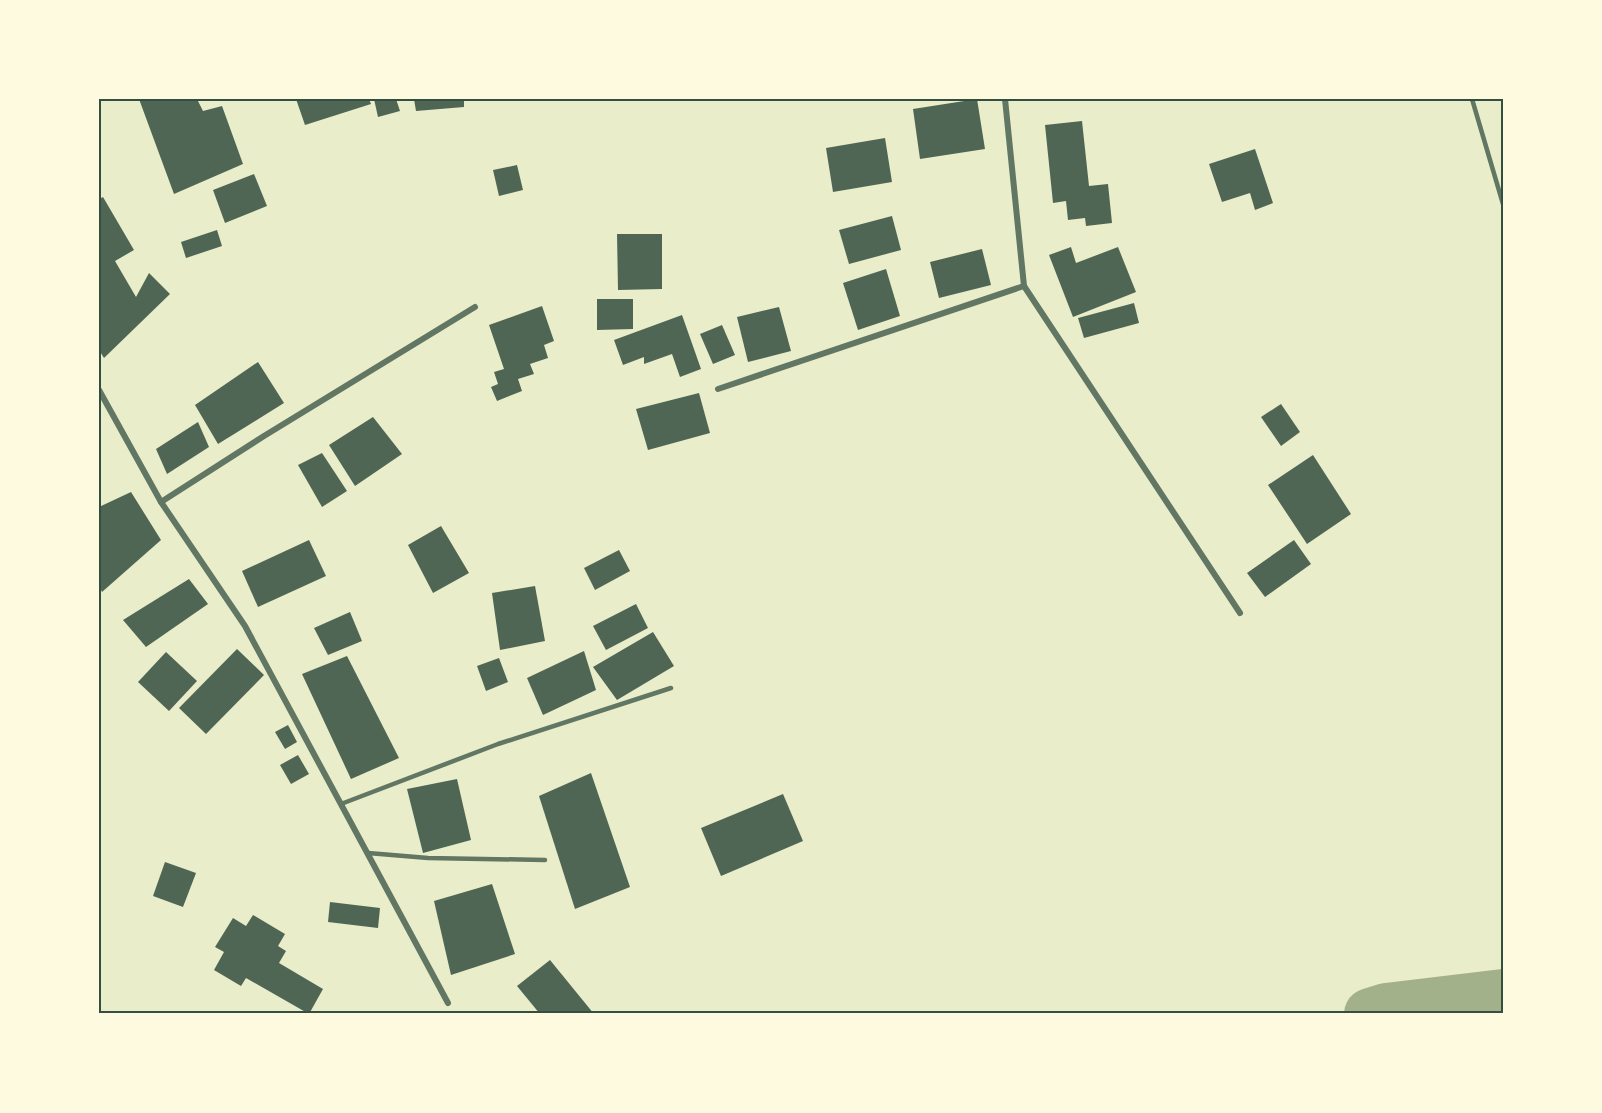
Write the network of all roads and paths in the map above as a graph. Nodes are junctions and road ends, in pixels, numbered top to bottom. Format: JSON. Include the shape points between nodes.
{"nodes":[{"id":1,"x":1005,"y":99,"type":"edge"},
{"id":2,"x":1472,"y":99,"type":"edge"},
{"id":3,"x":1503,"y":204,"type":"edge"},
{"id":4,"x":1024,"y":286,"type":"junction"},
{"id":5,"x":475,"y":307,"type":"dead end"},
{"id":6,"x":718,"y":389,"type":"dead end"},
{"id":7,"x":99,"y":390,"type":"edge"},
{"id":8,"x":161,"y":502,"type":"junction"},
{"id":9,"x":1240,"y":613,"type":"dead end"},
{"id":10,"x":671,"y":688,"type":"dead end"},
{"id":11,"x":341,"y":804,"type":"junction"},
{"id":12,"x":368,"y":853,"type":"junction"},
{"id":13,"x":545,"y":860,"type":"dead end"},
{"id":14,"x":448,"y":1003,"type":"dead end"}],
"edges":[{"from":1,"to":4,"type":"street"},
{"from":2,"to":3,"type":"lane"},
{"from":4,"to":6,"type":"street"},
{"from":4,"to":9,"type":"street"},
{"from":5,"to":8,"type":"street"},
{"from":7,"to":8,"type":"street"},
{"from":8,"to":11,"type":"street","via":[[245,626]]},
{"from":10,"to":11,"type":"lane","via":[[498,744]]},
{"from":11,"to":12,"type":"street"},
{"from":12,"to":13,"type":"lane"},
{"from":12,"to":14,"type":"street"}]}
